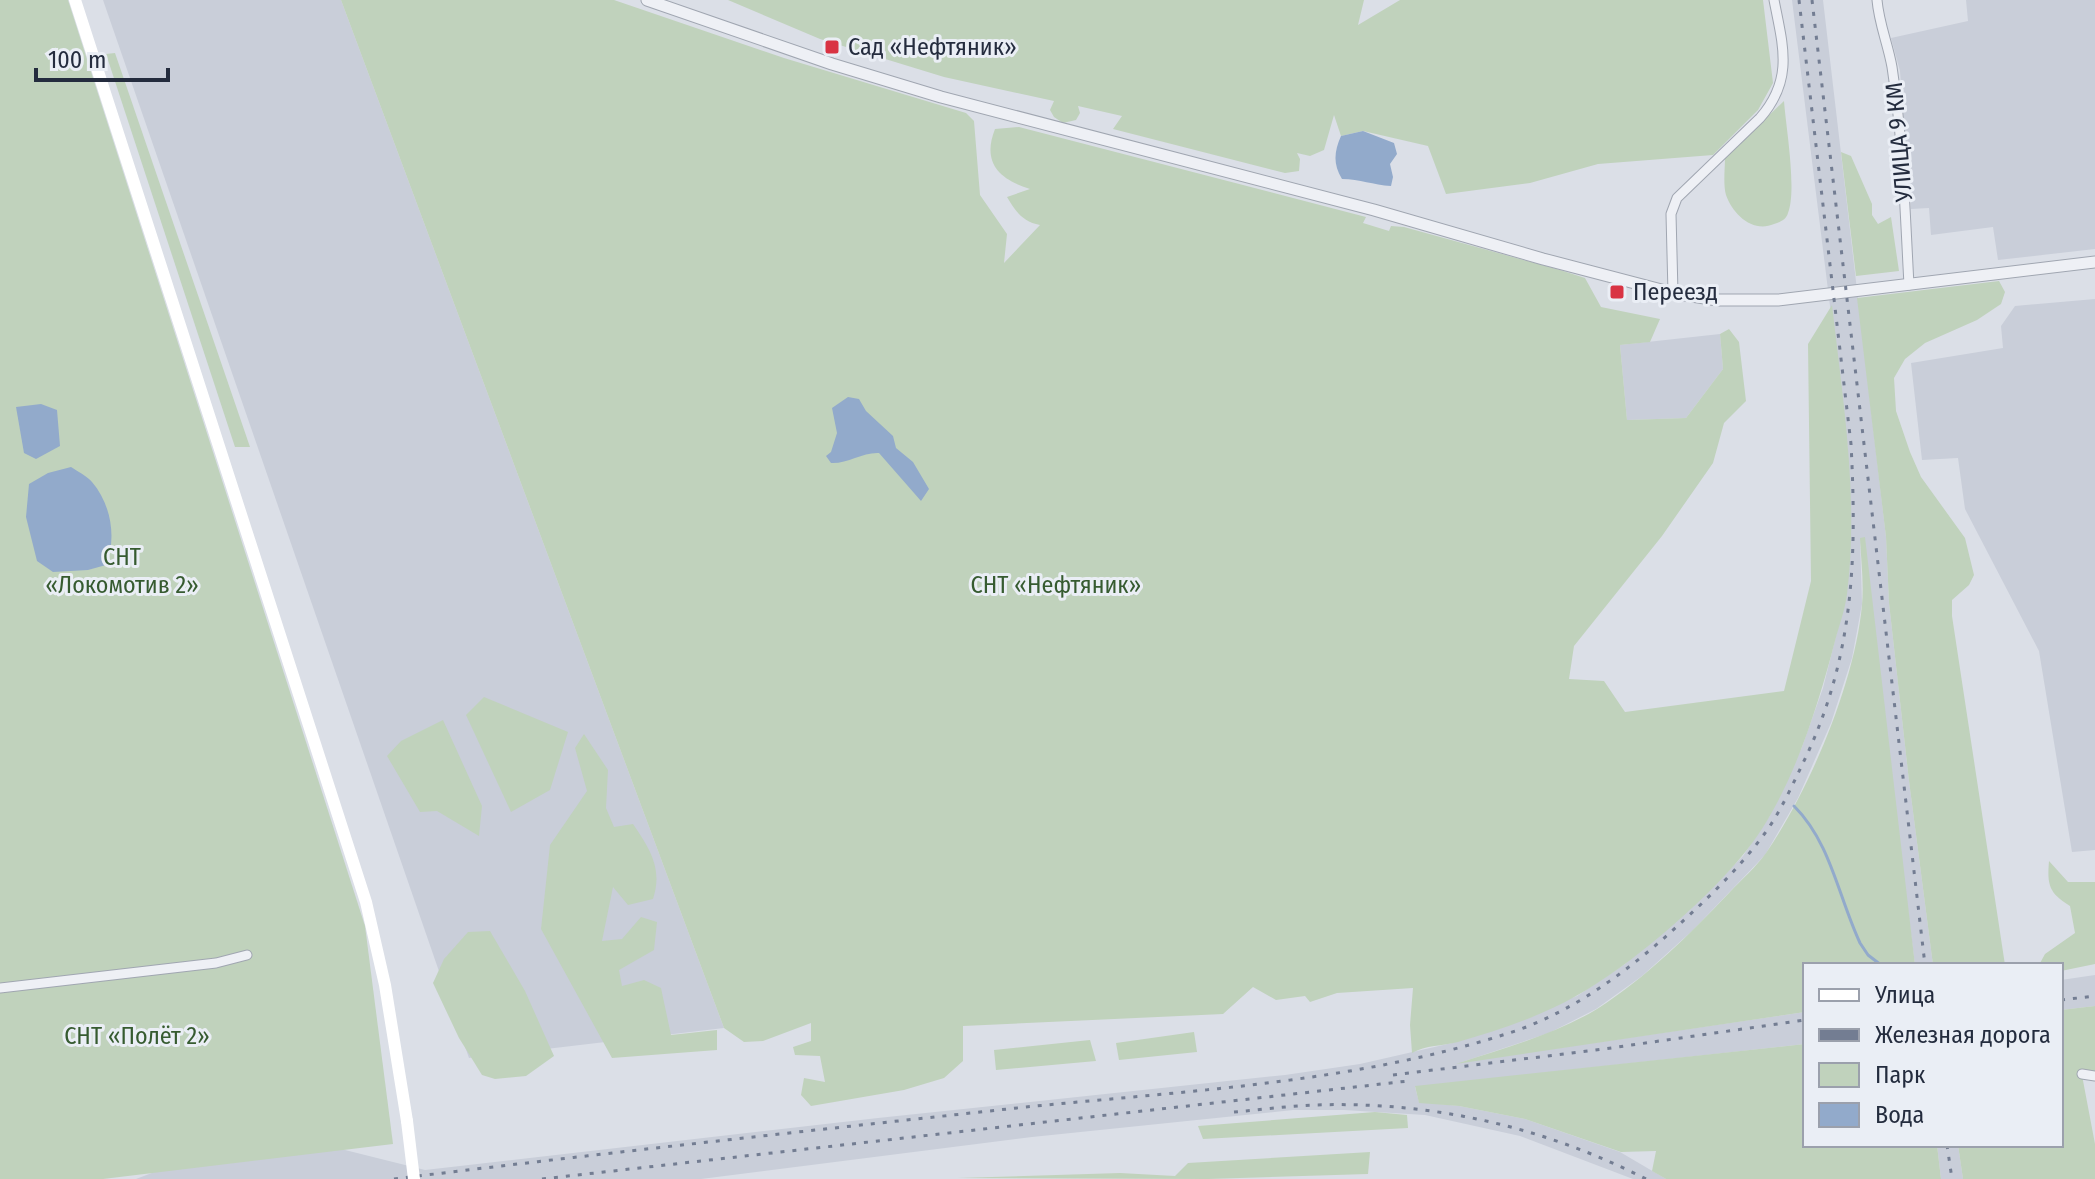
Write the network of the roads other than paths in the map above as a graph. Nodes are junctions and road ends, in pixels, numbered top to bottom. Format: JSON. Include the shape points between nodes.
{"nodes":[{"id":1,"x":75,"y":0,"type":"edge"},
{"id":2,"x":647,"y":0,"type":"edge"},
{"id":3,"x":1774,"y":0,"type":"edge"},
{"id":4,"x":1877,"y":0,"type":"edge"},
{"id":5,"x":2095,"y":262,"type":"edge"},
{"id":6,"x":1909,"y":285,"type":"junction"},
{"id":7,"x":1673,"y":293,"type":"junction"},
{"id":8,"x":247,"y":955,"type":"dead end"},
{"id":9,"x":0,"y":988,"type":"edge"},
{"id":10,"x":2082,"y":1074,"type":"dead end"},
{"id":11,"x":2095,"y":1076,"type":"edge"},
{"id":12,"x":414,"y":1179,"type":"edge"}],
"edges":[{"from":1,"to":12,"type":"main road","bridge":true,"via":[[366,902],[385,985]]},
{"from":2,"to":7,"type":"street","via":[[941,97]]},
{"from":3,"to":7,"type":"street","via":[[1783,51],[1782,82],[1760,118],[1677,198],[1671,214]]},
{"from":4,"to":6,"type":"street","name":"УЛИЦА 9 КМ","via":[[1900,136]]},
{"from":5,"to":6,"type":"street"},
{"from":6,"to":7,"type":"street","via":[[1737,301]]},
{"from":8,"to":9,"type":"street"},
{"from":10,"to":11,"type":"street"}]}
